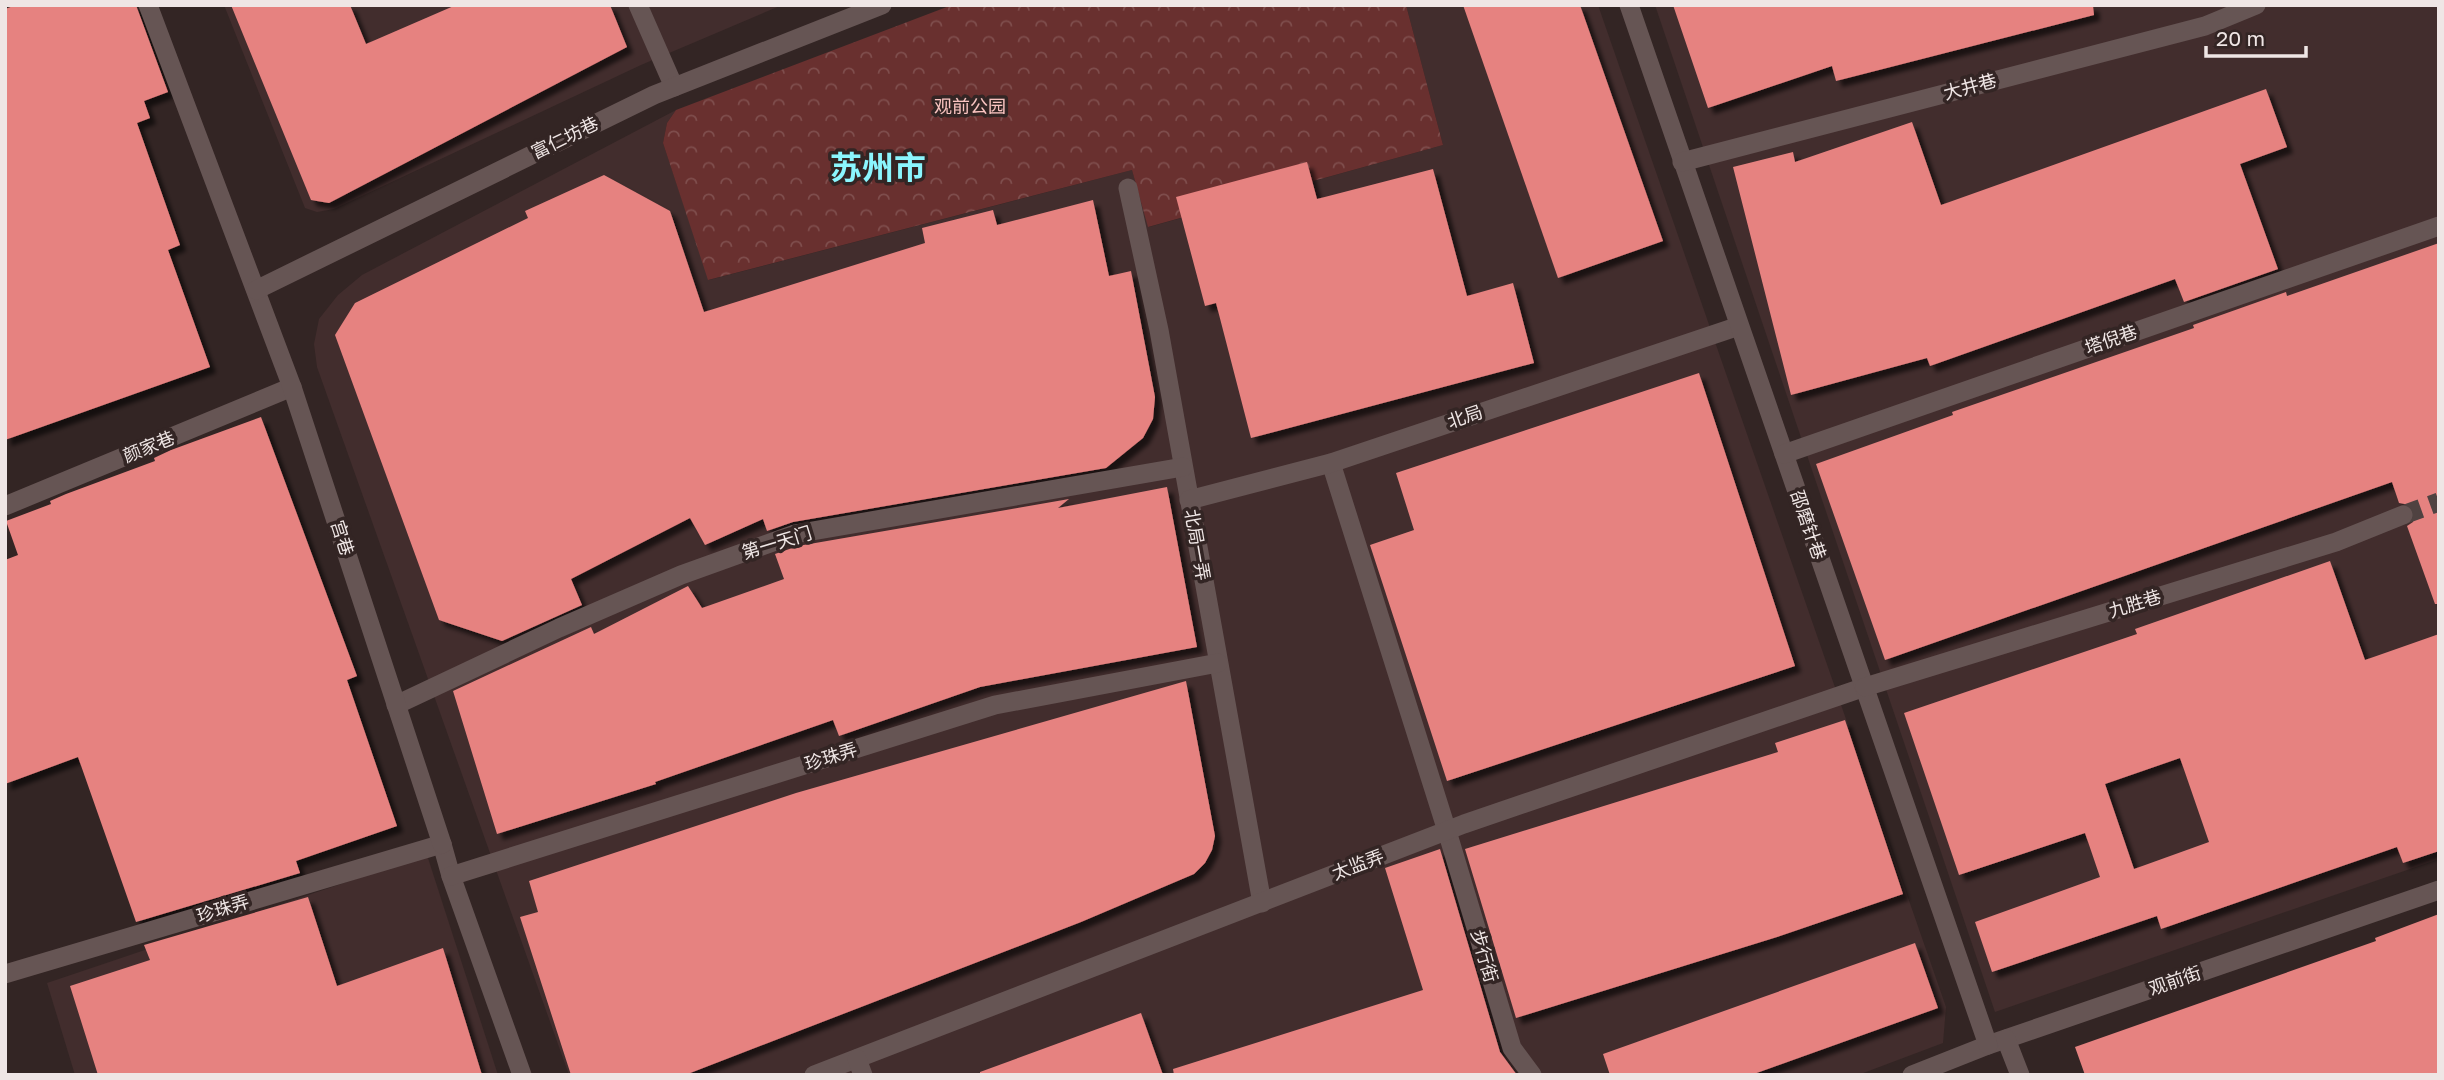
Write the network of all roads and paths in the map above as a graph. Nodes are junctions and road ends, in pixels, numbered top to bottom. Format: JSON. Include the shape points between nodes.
{"nodes":[{"id":1,"x":148,"y":5,"type":"edge"},
{"id":2,"x":638,"y":5,"type":"edge"},
{"id":3,"x":882,"y":5,"type":"edge"},
{"id":4,"x":1629,"y":5,"type":"edge"},
{"id":5,"x":2256,"y":5,"type":"edge"},
{"id":6,"x":674,"y":88,"type":"junction"},
{"id":7,"x":1682,"y":162,"type":"junction"},
{"id":8,"x":1128,"y":188,"type":"dead end"},
{"id":9,"x":2439,"y":226,"type":"edge"},
{"id":10,"x":256,"y":290,"type":"junction"},
{"id":11,"x":1739,"y":326,"type":"junction"},
{"id":12,"x":292,"y":387,"type":"junction"},
{"id":13,"x":1784,"y":454,"type":"junction"},
{"id":14,"x":1331,"y":463,"type":"junction"},
{"id":15,"x":1183,"y":467,"type":"junction"},
{"id":16,"x":1189,"y":500,"type":"junction"},
{"id":17,"x":5,"y":506,"type":"edge"},
{"id":18,"x":2403,"y":515,"type":"tunnel mouth"},
{"id":19,"x":1218,"y":663,"type":"junction"},
{"id":20,"x":1865,"y":687,"type":"junction"},
{"id":21,"x":396,"y":705,"type":"junction"},
{"id":22,"x":1447,"y":831,"type":"junction"},
{"id":23,"x":442,"y":844,"type":"junction"},
{"id":24,"x":451,"y":876,"type":"junction"},
{"id":25,"x":2439,"y":890,"type":"edge"},
{"id":26,"x":1262,"y":903,"type":"junction"},
{"id":27,"x":5,"y":974,"type":"edge"},
{"id":28,"x":1997,"y":1042,"type":"junction"},
{"id":29,"x":860,"y":1067,"type":"edge"},
{"id":30,"x":522,"y":1075,"type":"edge"},
{"id":31,"x":814,"y":1075,"type":"edge"},
{"id":32,"x":1532,"y":1075,"type":"edge"},
{"id":33,"x":1912,"y":1075,"type":"edge"},
{"id":34,"x":2020,"y":1075,"type":"edge"}],
"edges":[{"from":1,"to":10,"type":"street","name":"宫巷"},
{"from":2,"to":6,"type":"street"},
{"from":3,"to":6,"type":"street","name":"富仁坊巷"},
{"from":4,"to":7,"type":"street","name":"邵磨针巷"},
{"from":5,"to":7,"type":"street","name":"大井巷","via":[[2205,26]]},
{"from":6,"to":10,"type":"street","name":"富仁坊巷"},
{"from":7,"to":11,"type":"street","name":"邵磨针巷"},
{"from":8,"to":15,"type":"street","name":"北局一弄"},
{"from":9,"to":13,"type":"street","name":"塔倪巷"},
{"from":10,"to":12,"type":"street","name":"宫巷"},
{"from":11,"to":13,"type":"street","name":"邵磨针巷"},
{"from":11,"to":14,"type":"street","name":"北局"},
{"from":12,"to":17,"type":"street","name":"颜家巷"},
{"from":12,"to":21,"type":"street","name":"宫巷"},
{"from":13,"to":20,"type":"street","name":"邵磨针巷"},
{"from":14,"to":16,"type":"street","name":"北局"},
{"from":14,"to":22,"type":"street","name":"步行街"},
{"from":15,"to":16,"type":"street","name":"北局一弄"},
{"from":15,"to":21,"type":"street","name":"第一天门","via":[[795,534],[681,575]]},
{"from":16,"to":19,"type":"street","name":"北局一弄"},
{"from":18,"to":20,"type":"street","name":"九胜巷","via":[[2336,541]]},
{"from":19,"to":24,"type":"street","name":"珍珠弄","via":[[995,705]]},
{"from":19,"to":26,"type":"street","name":"北局一弄"},
{"from":20,"to":22,"type":"street","name":"太监弄"},
{"from":20,"to":28,"type":"street","name":"邵磨针巷"},
{"from":21,"to":23,"type":"street","name":"宫巷"},
{"from":22,"to":26,"type":"street","name":"太监弄"},
{"from":22,"to":32,"type":"street","name":"步行街","via":[[1512,1048]]},
{"from":23,"to":24,"type":"street","name":"宫巷"},
{"from":23,"to":27,"type":"street","name":"珍珠弄"},
{"from":24,"to":30,"type":"street","name":"宫巷"},
{"from":25,"to":28,"type":"street","name":"观前街"},
{"from":26,"to":29,"type":"street","name":"太监弄"},
{"from":28,"to":33,"type":"street","name":"观前街"},
{"from":28,"to":34,"type":"street","name":"邵磨针巷"},
{"from":29,"to":31,"type":"street","name":"太监弄"}]}
